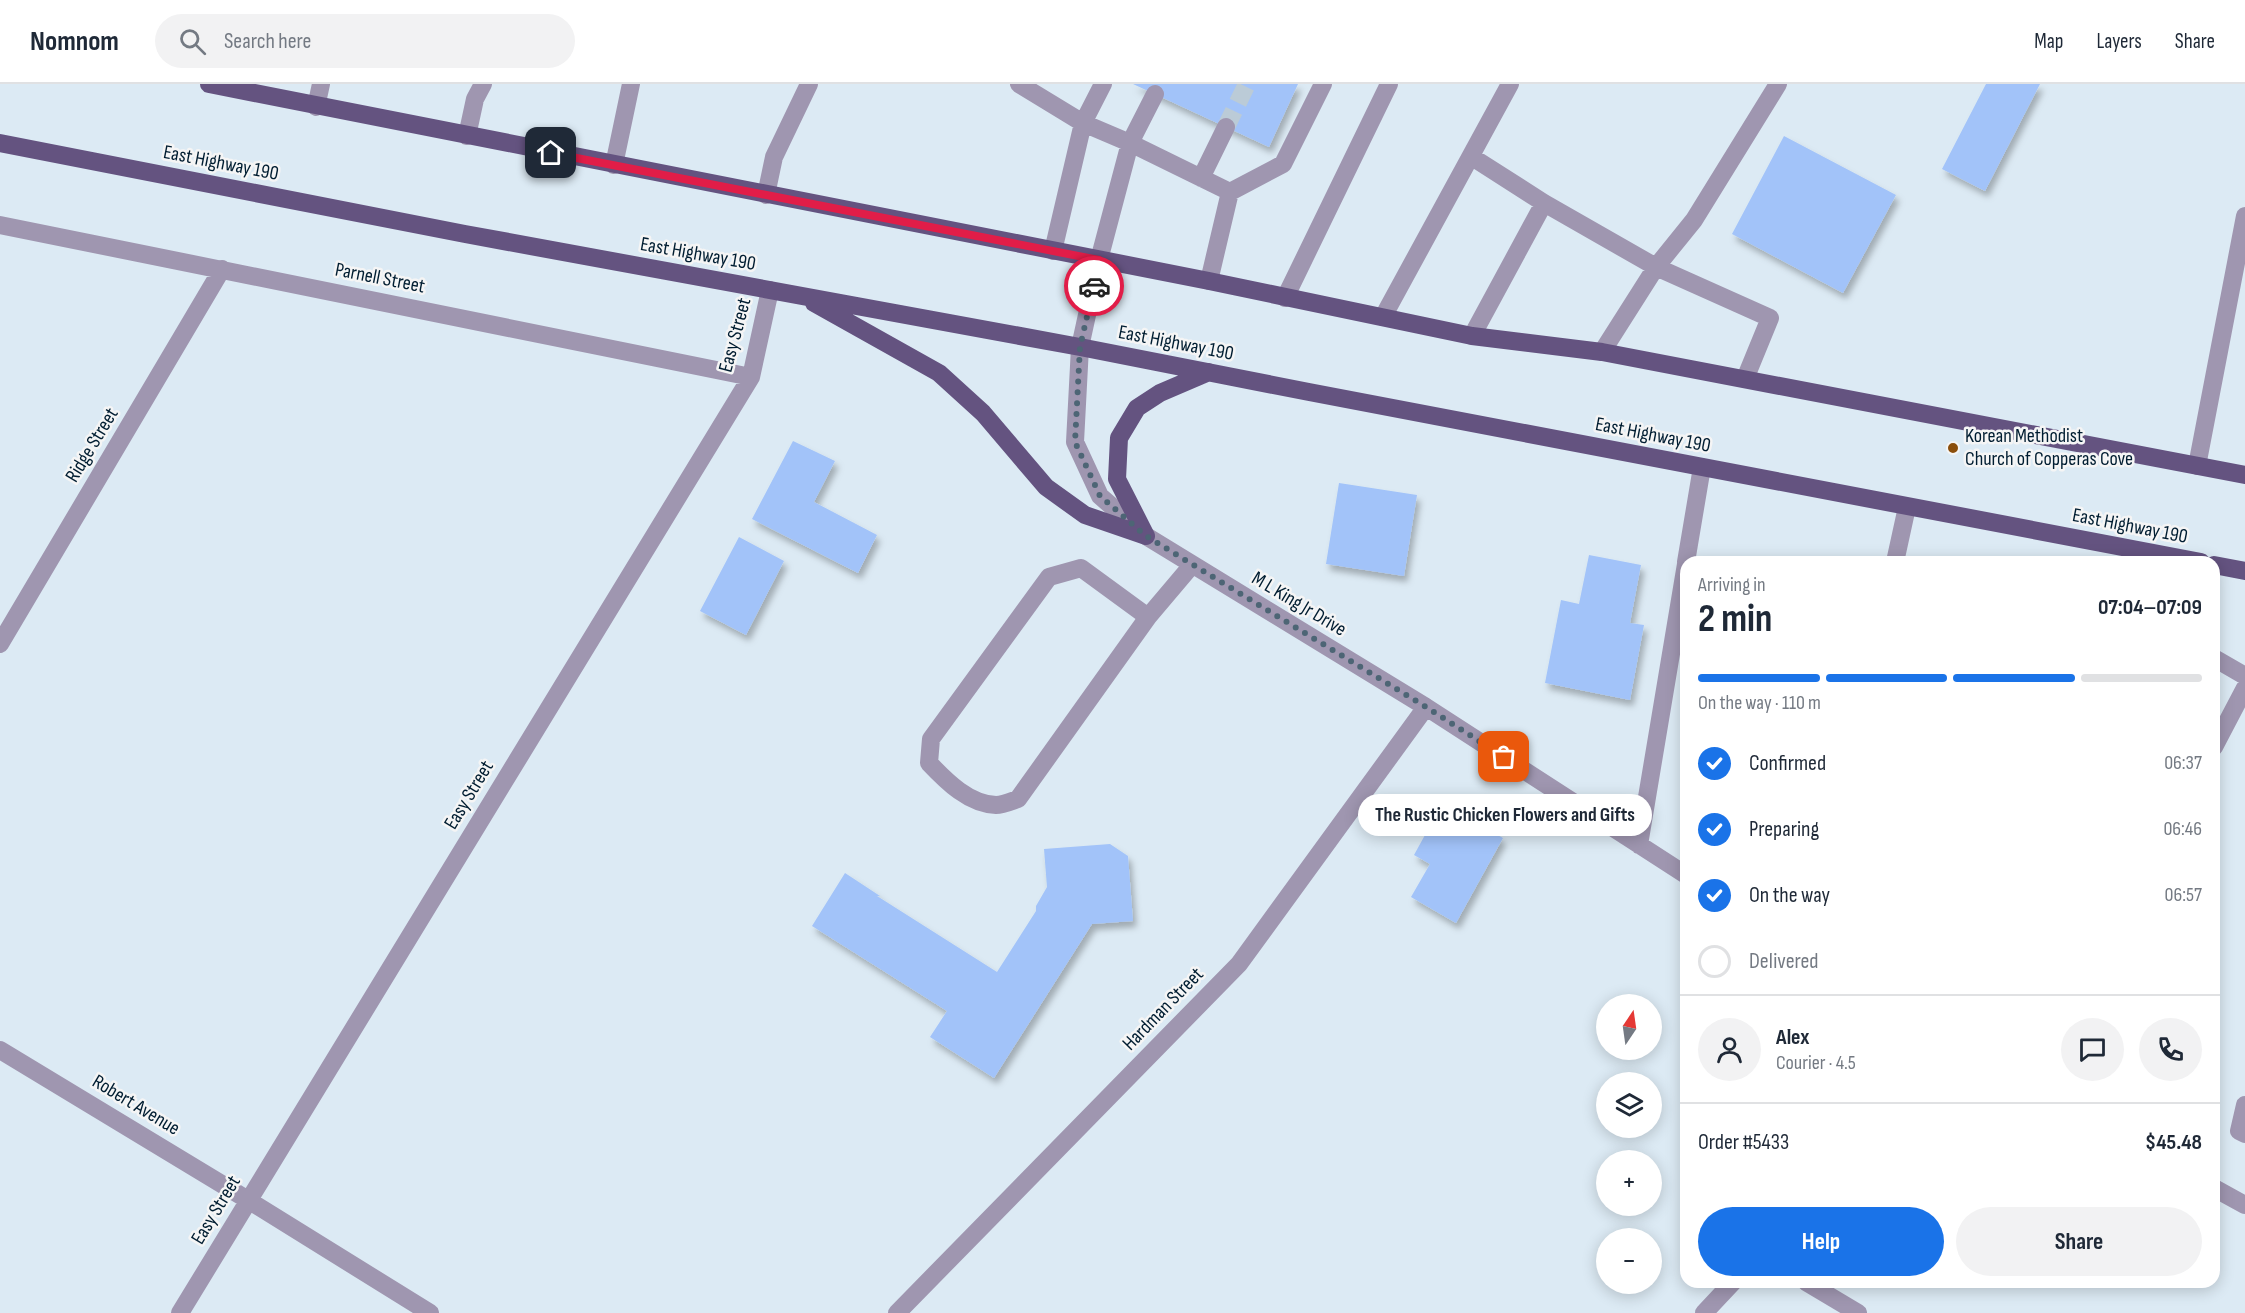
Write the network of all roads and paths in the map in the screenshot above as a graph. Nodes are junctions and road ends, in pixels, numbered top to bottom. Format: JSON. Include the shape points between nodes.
{"nodes":[{"id":1,"x":208,"y":84,"type":"edge"},
{"id":2,"x":321,"y":84,"type":"edge"},
{"id":3,"x":483,"y":84,"type":"edge"},
{"id":4,"x":631,"y":84,"type":"edge"},
{"id":5,"x":809,"y":84,"type":"edge"},
{"id":6,"x":1019,"y":84,"type":"edge"},
{"id":7,"x":1103,"y":84,"type":"edge"},
{"id":8,"x":1323,"y":84,"type":"edge"},
{"id":9,"x":1389,"y":84,"type":"edge"},
{"id":10,"x":1510,"y":84,"type":"edge"},
{"id":11,"x":1778,"y":84,"type":"edge"},
{"id":12,"x":248,"y":88,"type":"edge"},
{"id":13,"x":1049,"y":92,"type":"edge"},
{"id":14,"x":1155,"y":94,"type":"dead end"},
{"id":15,"x":316,"y":107,"type":"junction"},
{"id":16,"x":1083,"y":123,"type":"junction"},
{"id":17,"x":1226,"y":127,"type":"tunnel mouth"},
{"id":18,"x":467,"y":136,"type":"junction"},
{"id":19,"x":0,"y":143,"type":"edge"},
{"id":20,"x":1130,"y":143,"type":"junction"},
{"id":21,"x":1472,"y":157,"type":"junction"},
{"id":22,"x":614,"y":165,"type":"junction"},
{"id":23,"x":1201,"y":178,"type":"junction"},
{"id":24,"x":1230,"y":192,"type":"junction"},
{"id":25,"x":766,"y":195,"type":"junction"},
{"id":26,"x":1544,"y":203,"type":"junction"},
{"id":27,"x":2245,"y":216,"type":"edge"},
{"id":28,"x":0,"y":225,"type":"edge"},
{"id":29,"x":1053,"y":251,"type":"junction"},
{"id":30,"x":1099,"y":260,"type":"junction"},
{"id":31,"x":1656,"y":267,"type":"junction"},
{"id":32,"x":222,"y":269,"type":"junction"},
{"id":33,"x":1209,"y":281,"type":"junction"},
{"id":34,"x":770,"y":290,"type":"junction"},
{"id":35,"x":800,"y":295,"type":"junction"},
{"id":36,"x":1285,"y":298,"type":"junction"},
{"id":37,"x":1383,"y":317,"type":"junction"},
{"id":38,"x":1472,"y":336,"type":"junction"},
{"id":39,"x":1080,"y":347,"type":"junction"},
{"id":40,"x":1602,"y":352,"type":"junction"},
{"id":41,"x":1209,"y":372,"type":"junction"},
{"id":42,"x":751,"y":377,"type":"junction"},
{"id":43,"x":1745,"y":379,"type":"junction"},
{"id":44,"x":2197,"y":466,"type":"junction"},
{"id":45,"x":1702,"y":467,"type":"junction"},
{"id":46,"x":2245,"y":475,"type":"edge"},
{"id":47,"x":1907,"y":507,"type":"junction"},
{"id":48,"x":1146,"y":536,"type":"junction"},
{"id":49,"x":1687,"y":556,"type":"edge"},
{"id":50,"x":1896,"y":556,"type":"edge"},
{"id":51,"x":2159,"y":556,"type":"edge"},
{"id":52,"x":1192,"y":565,"type":"junction"},
{"id":53,"x":2220,"y":566,"type":"edge"},
{"id":54,"x":2245,"y":571,"type":"edge"},
{"id":55,"x":1680,"y":599,"type":"edge"},
{"id":56,"x":1148,"y":617,"type":"junction"},
{"id":57,"x":0,"y":644,"type":"edge"},
{"id":58,"x":2220,"y":661,"type":"edge"},
{"id":59,"x":2245,"y":676,"type":"edge"},
{"id":60,"x":2245,"y":688,"type":"edge"},
{"id":61,"x":1426,"y":707,"type":"junction"},
{"id":62,"x":2220,"y":736,"type":"edge"},
{"id":63,"x":1639,"y":845,"type":"junction"},
{"id":64,"x":1680,"y":869,"type":"edge"},
{"id":65,"x":0,"y":1050,"type":"edge"},
{"id":66,"x":2245,"y":1105,"type":"edge"},
{"id":67,"x":2245,"y":1134,"type":"edge"},
{"id":68,"x":2220,"y":1191,"type":"edge"},
{"id":69,"x":248,"y":1200,"type":"junction"},
{"id":70,"x":2245,"y":1205,"type":"edge"},
{"id":71,"x":1727,"y":1288,"type":"edge"},
{"id":72,"x":1816,"y":1288,"type":"edge"},
{"id":73,"x":180,"y":1313,"type":"edge"},
{"id":74,"x":430,"y":1313,"type":"edge"},
{"id":75,"x":897,"y":1313,"type":"edge"},
{"id":76,"x":1704,"y":1313,"type":"edge"},
{"id":77,"x":1858,"y":1313,"type":"edge"}],
"edges":[{"from":1,"to":12,"type":"main road"},
{"from":2,"to":15,"type":"street"},
{"from":3,"to":18,"type":"street","via":[[475,99]]},
{"from":4,"to":22,"type":"street"},
{"from":5,"to":25,"type":"street","via":[[774,157]]},
{"from":6,"to":13,"type":"street"},
{"from":7,"to":16,"type":"street"},
{"from":8,"to":24,"type":"street","via":[[1283,164]]},
{"from":9,"to":36,"type":"street"},
{"from":10,"to":21,"type":"street"},
{"from":11,"to":31,"type":"street","via":[[1694,220]]},
{"from":12,"to":15,"type":"main road"},
{"from":13,"to":16,"type":"street"},
{"from":14,"to":20,"type":"street","name":"M L King Jr Drive"},
{"from":15,"to":18,"type":"main road"},
{"from":16,"to":20,"type":"street"},
{"from":16,"to":29,"type":"street"},
{"from":17,"to":23,"type":"street"},
{"from":18,"to":22,"type":"main road"},
{"from":19,"to":34,"type":"main road","name":"East Highway 190"},
{"from":20,"to":23,"type":"street"},
{"from":20,"to":30,"type":"street","name":"M L King Jr Drive"},
{"from":21,"to":26,"type":"street"},
{"from":21,"to":37,"type":"street"},
{"from":22,"to":25,"type":"main road"},
{"from":23,"to":24,"type":"street"},
{"from":24,"to":33,"type":"street"},
{"from":25,"to":29,"type":"main road"},
{"from":26,"to":31,"type":"street"},
{"from":26,"to":38,"type":"street"},
{"from":27,"to":44,"type":"street"},
{"from":28,"to":32,"type":"street","name":"Parnell Street"},
{"from":29,"to":30,"type":"main road"},
{"from":30,"to":33,"type":"main road"},
{"from":30,"to":39,"type":"street","name":"M L King Jr Drive"},
{"from":31,"to":40,"type":"street"},
{"from":31,"to":43,"type":"street","via":[[1770,318]]},
{"from":32,"to":42,"type":"street","name":"Parnell Street"},
{"from":32,"to":57,"type":"street","name":"Ridge Street"},
{"from":33,"to":36,"type":"main road"},
{"from":34,"to":35,"type":"main road","name":"East Highway 190"},
{"from":34,"to":42,"type":"street","name":"Easy Street"},
{"from":35,"to":39,"type":"main road","name":"East Highway 190"},
{"from":35,"to":48,"type":"main road","via":[[939,373],[983,413],[1046,487],[1085,515]]},
{"from":36,"to":37,"type":"main road"},
{"from":37,"to":38,"type":"main road"},
{"from":38,"to":40,"type":"main road"},
{"from":39,"to":41,"type":"main road","name":"East Highway 190"},
{"from":39,"to":48,"type":"street","name":"M L King Jr Drive","via":[[1075,442],[1100,496]]},
{"from":40,"to":43,"type":"main road"},
{"from":41,"to":45,"type":"main road","name":"East Highway 190"},
{"from":41,"to":48,"type":"main road","via":[[1160,393],[1137,408],[1119,438],[1117,479]]},
{"from":42,"to":69,"type":"street","name":"Easy Street"},
{"from":43,"to":44,"type":"main road"},
{"from":44,"to":46,"type":"main road"},
{"from":45,"to":47,"type":"main road","name":"East Highway 190"},
{"from":45,"to":49,"type":"street"},
{"from":47,"to":50,"type":"street"},
{"from":47,"to":51,"type":"main road","name":"East Highway 190"},
{"from":48,"to":52,"type":"street","name":"M L King Jr Drive"},
{"from":52,"to":56,"type":"street"},
{"from":52,"to":61,"type":"street","name":"M L King Jr Drive"},
{"from":53,"to":54,"type":"main road"},
{"from":55,"to":63,"type":"street"},
{"from":56,"to":56,"type":"street","via":[[1018,799],[997,805],[975,801],[929,763],[931,739],[1049,578],[1081,568]]},
{"from":58,"to":59,"type":"street"},
{"from":60,"to":62,"type":"street"},
{"from":61,"to":63,"type":"street","name":"M L King Jr Drive"},
{"from":61,"to":75,"type":"street","name":"Hardman Street","via":[[1239,964]]},
{"from":63,"to":64,"type":"street","name":"M L King Jr Drive"},
{"from":65,"to":69,"type":"street","name":"Robert Avenue"},
{"from":66,"to":67,"type":"street","via":[[2240,1131]]},
{"from":68,"to":70,"type":"street"},
{"from":69,"to":73,"type":"street","name":"Easy Street"},
{"from":69,"to":74,"type":"street","name":"Robert Avenue"},
{"from":71,"to":76,"type":"street"},
{"from":72,"to":77,"type":"street"}]}
